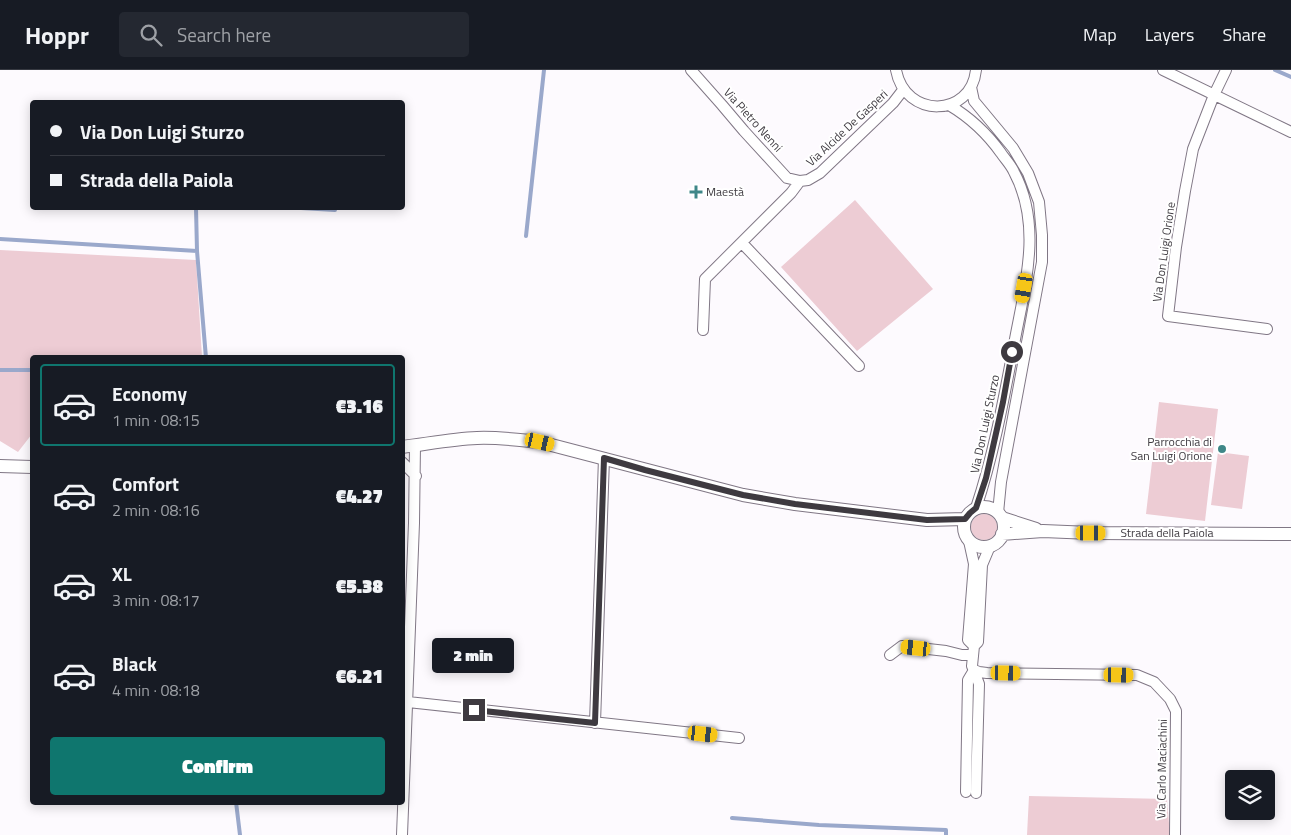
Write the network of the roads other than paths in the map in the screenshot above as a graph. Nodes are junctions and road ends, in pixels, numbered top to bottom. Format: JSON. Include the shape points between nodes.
{"nodes":[{"id":1,"x":690,"y":70,"type":"edge"},
{"id":2,"x":896,"y":70,"type":"edge"},
{"id":3,"x":976,"y":70,"type":"edge"},
{"id":4,"x":1163,"y":70,"type":"edge"},
{"id":5,"x":1226,"y":70,"type":"edge"},
{"id":6,"x":971,"y":87,"type":"junction"},
{"id":7,"x":903,"y":90,"type":"junction"},
{"id":8,"x":1214,"y":95,"type":"junction"},
{"id":9,"x":949,"y":105,"type":"junction"},
{"id":10,"x":1291,"y":132,"type":"edge"},
{"id":11,"x":800,"y":181,"type":"junction"},
{"id":12,"x":742,"y":243,"type":"junction"},
{"id":13,"x":1267,"y":329,"type":"dead end"},
{"id":14,"x":703,"y":330,"type":"dead end"},
{"id":15,"x":859,"y":366,"type":"dead end"},
{"id":16,"x":409,"y":446,"type":"edge"},
{"id":17,"x":604,"y":458,"type":"junction"},
{"id":18,"x":405,"y":465,"type":"edge"},
{"id":19,"x":0,"y":466,"type":"edge"},
{"id":20,"x":30,"y":467,"type":"edge"},
{"id":21,"x":416,"y":476,"type":"junction"},
{"id":22,"x":976,"y":508,"type":"junction"},
{"id":23,"x":1000,"y":516,"type":"junction"},
{"id":24,"x":965,"y":519,"type":"junction"},
{"id":25,"x":927,"y":520,"type":"junction"},
{"id":26,"x":1043,"y":531,"type":"junction"},
{"id":27,"x":1002,"y":534,"type":"junction"},
{"id":28,"x":1291,"y":534,"type":"edge"},
{"id":29,"x":967,"y":538,"type":"junction"},
{"id":30,"x":990,"y":546,"type":"junction"},
{"id":31,"x":973,"y":650,"type":"junction"},
{"id":32,"x":890,"y":655,"type":"dead end"},
{"id":33,"x":974,"y":670,"type":"junction"},
{"id":34,"x":408,"y":702,"type":"junction"},
{"id":35,"x":595,"y":723,"type":"junction"},
{"id":36,"x":739,"y":738,"type":"dead end"},
{"id":37,"x":405,"y":768,"type":"edge"},
{"id":38,"x":971,"y":792,"type":"dead end"},
{"id":39,"x":403,"y":805,"type":"edge"},
{"id":40,"x":402,"y":835,"type":"edge"},
{"id":41,"x":1175,"y":835,"type":"edge"}],
"edges":[{"from":1,"to":11,"type":"street","name":"Via Pietro Nenni","via":[[788,178]]},
{"from":2,"to":7,"type":"street"},
{"from":3,"to":6,"type":"street"},
{"from":4,"to":8,"type":"street"},
{"from":5,"to":8,"type":"street"},
{"from":6,"to":9,"type":"street","via":[[962,98]]},
{"from":6,"to":23,"type":"street","name":"Via Don Luigi Sturzo","via":[[974,101],[1013,148],[1028,172],[1039,202],[1042,235],[1042,262],[1000,482]]},
{"from":7,"to":9,"type":"street","via":[[924,105]]},
{"from":7,"to":11,"type":"street","name":"Via Alcide De Gasperi","via":[[820,173]]},
{"from":8,"to":10,"type":"street"},
{"from":8,"to":13,"type":"street","name":"Via Don Luigi Orione","via":[[1193,149],[1168,316]]},
{"from":9,"to":22,"type":"street","name":"Via Don Luigi Sturzo","via":[[981,128],[1010,165],[1024,195],[1029,216],[1029,259],[1022,303],[986,478]]},
{"from":11,"to":12,"type":"street","name":"Via Alcide De Gasperi"},
{"from":12,"to":14,"type":"street","name":"Via Alcide De Gasperi","via":[[705,279]]},
{"from":12,"to":15,"type":"street"},
{"from":16,"to":17,"type":"street","via":[[450,440],[507,438],[540,442]]},
{"from":16,"to":21,"type":"street"},
{"from":17,"to":25,"type":"street","via":[[743,495]]},
{"from":17,"to":35,"type":"street"},
{"from":18,"to":21,"type":"street"},
{"from":19,"to":20,"type":"street"},
{"from":21,"to":34,"type":"street"},
{"from":22,"to":23,"type":"street","via":[[992,509]]},
{"from":22,"to":24,"type":"street"},
{"from":23,"to":26,"type":"street","name":"Strada della Paiola"},
{"from":23,"to":27,"type":"street","via":[[1004,524]]},
{"from":24,"to":25,"type":"street"},
{"from":24,"to":29,"type":"street","via":[[963,526]]},
{"from":25,"to":29,"type":"street"},
{"from":26,"to":27,"type":"street","name":"Strada della Paiola"},
{"from":26,"to":28,"type":"street","name":"Strada della Paiola"},
{"from":27,"to":30,"type":"street","via":[[1000,540]]},
{"from":29,"to":30,"type":"street","via":[[976,546]]},
{"from":29,"to":31,"type":"street","via":[[974,564],[968,640]]},
{"from":30,"to":31,"type":"street","via":[[982,565],[978,642]]},
{"from":31,"to":32,"type":"street","via":[[962,655],[946,650],[902,646]]},
{"from":31,"to":33,"type":"street"},
{"from":33,"to":38,"type":"street","via":[[968,680]]},
{"from":33,"to":41,"type":"street","name":"Via Carlo Maciachini","via":[[987,673],[1138,675],[1154,682],[1176,711]]},
{"from":34,"to":35,"type":"street"},
{"from":34,"to":37,"type":"street"},
{"from":35,"to":36,"type":"street"},
{"from":39,"to":40,"type":"street"}]}
